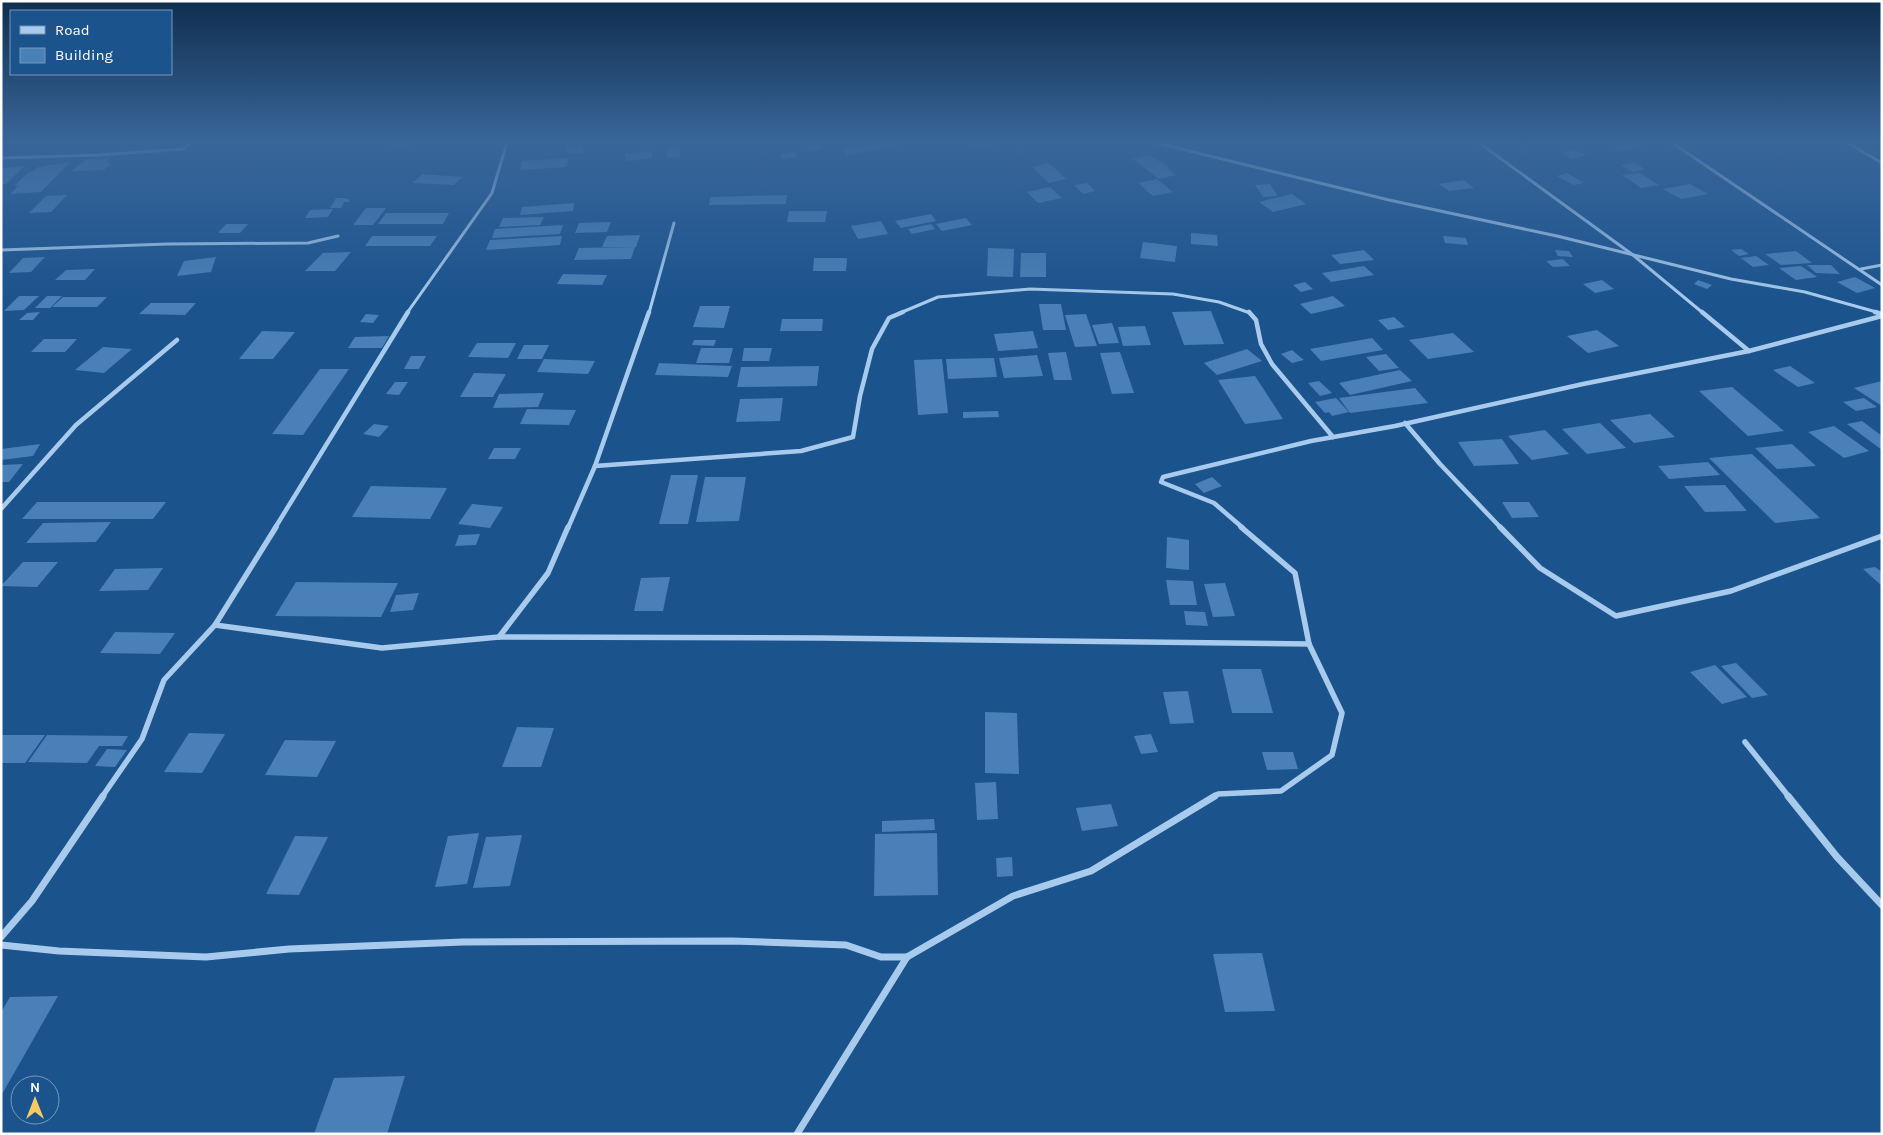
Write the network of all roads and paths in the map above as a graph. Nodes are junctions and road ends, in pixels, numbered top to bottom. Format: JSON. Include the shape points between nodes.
{"nodes":[{"id":1,"x":491,"y":195,"type":"edge"},
{"id":2,"x":1369,"y":195,"type":"edge"},
{"id":3,"x":1551,"y":195,"type":"edge"},
{"id":4,"x":1750,"y":195,"type":"edge"},
{"id":5,"x":674,"y":223,"type":"dead end"},
{"id":6,"x":338,"y":236,"type":"dead end"},
{"id":7,"x":1,"y":250,"type":"edge"},
{"id":8,"x":1633,"y":255,"type":"junction"},
{"id":9,"x":1882,"y":265,"type":"edge"},
{"id":10,"x":1861,"y":269,"type":"junction"},
{"id":11,"x":1882,"y":285,"type":"edge"},
{"id":12,"x":1882,"y":315,"type":"edge"},
{"id":13,"x":177,"y":340,"type":"dead end"},
{"id":14,"x":1749,"y":351,"type":"junction"},
{"id":15,"x":1405,"y":423,"type":"junction"},
{"id":16,"x":1333,"y":437,"type":"junction"},
{"id":17,"x":595,"y":466,"type":"junction"},
{"id":18,"x":1,"y":509,"type":"edge"},
{"id":19,"x":1882,"y":536,"type":"edge"},
{"id":20,"x":215,"y":626,"type":"junction"},
{"id":21,"x":499,"y":637,"type":"junction"},
{"id":22,"x":1309,"y":644,"type":"junction"},
{"id":23,"x":1745,"y":742,"type":"dead end"},
{"id":24,"x":1882,"y":905,"type":"edge"},
{"id":25,"x":1,"y":937,"type":"edge"},
{"id":26,"x":1,"y":945,"type":"edge"},
{"id":27,"x":907,"y":957,"type":"junction"},
{"id":28,"x":797,"y":1134,"type":"edge"}],
"edges":[{"from":1,"to":20,"type":"street","via":[[412,306]]},
{"from":2,"to":8,"type":"street"},
{"from":3,"to":8,"type":"street"},
{"from":4,"to":10,"type":"street"},
{"from":5,"to":17,"type":"street","via":[[654,298]]},
{"from":6,"to":7,"type":"street","via":[[308,243]]},
{"from":8,"to":12,"type":"street","via":[[1731,279],[1805,292]]},
{"from":8,"to":14,"type":"street"},
{"from":9,"to":10,"type":"street"},
{"from":10,"to":11,"type":"street"},
{"from":12,"to":14,"type":"street"},
{"from":13,"to":18,"type":"street","via":[[76,425]]},
{"from":14,"to":15,"type":"street"},
{"from":15,"to":16,"type":"street"},
{"from":15,"to":19,"type":"street","via":[[1540,568],[1616,616],[1731,591]]},
{"from":16,"to":17,"type":"street","via":[[1272,364],[1261,344],[1256,320],[1249,312],[1219,302],[1173,294],[1030,289],[938,296],[889,318],[872,349],[853,437],[802,451]]},
{"from":16,"to":22,"type":"street","via":[[1170,475],[1163,477],[1161,482],[1214,503],[1296,573]]},
{"from":17,"to":21,"type":"street","via":[[548,573]]},
{"from":20,"to":21,"type":"street","via":[[382,648]]},
{"from":20,"to":25,"type":"street","via":[[164,680],[142,739],[32,901]]},
{"from":21,"to":22,"type":"street"},
{"from":22,"to":27,"type":"street","via":[[1342,713],[1332,755],[1281,791],[1218,794],[1091,871],[1012,896]]},
{"from":23,"to":24,"type":"street","via":[[1838,857]]},
{"from":26,"to":27,"type":"street","via":[[206,957],[463,942],[742,941],[846,945],[881,957]]},
{"from":27,"to":28,"type":"street"}]}
